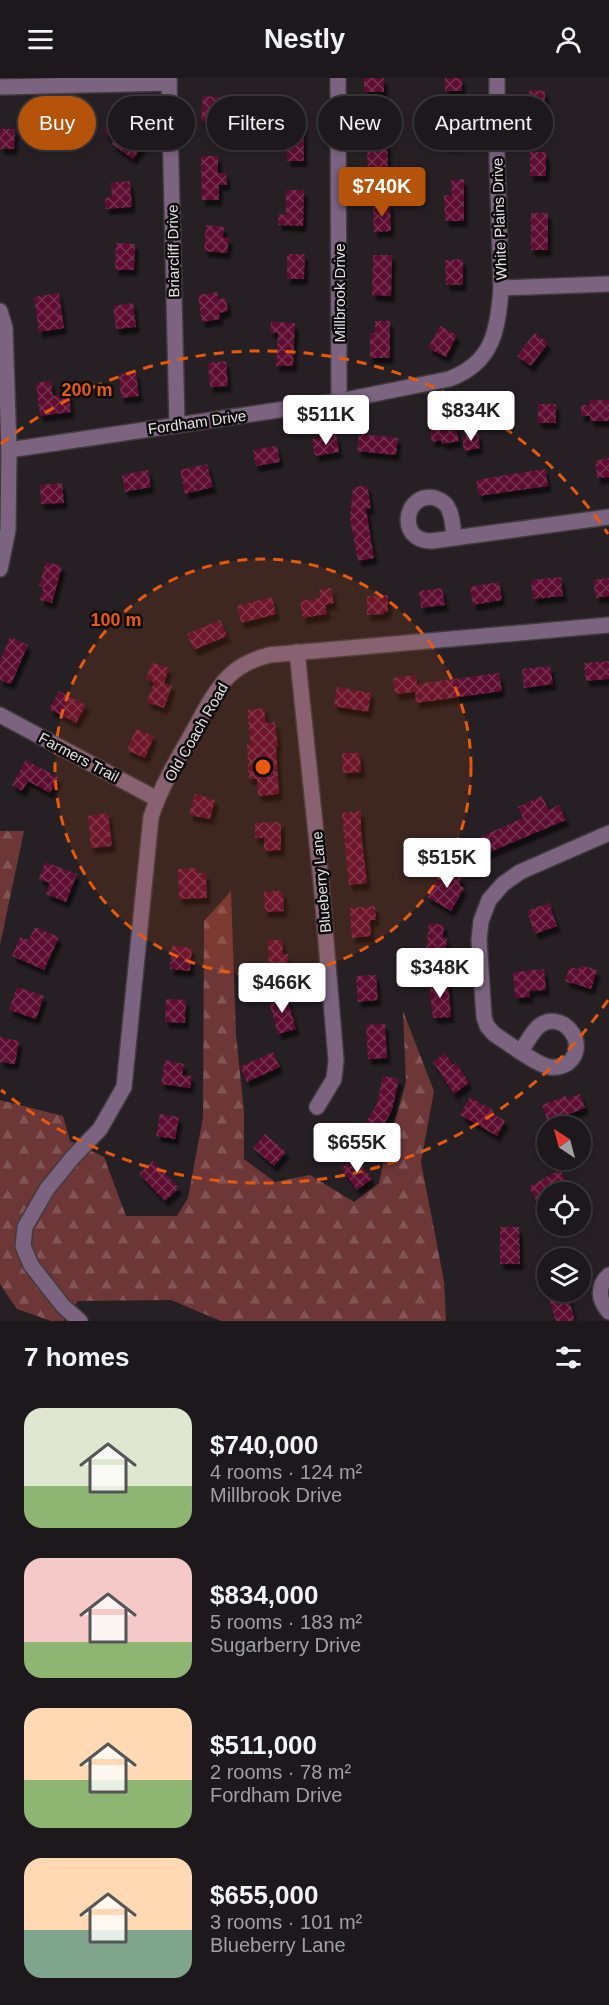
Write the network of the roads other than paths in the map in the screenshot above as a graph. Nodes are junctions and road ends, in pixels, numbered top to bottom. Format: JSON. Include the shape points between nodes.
{"nodes":[{"id":1,"x":338,"y":78,"type":"edge"},
{"id":2,"x":497,"y":78,"type":"edge"},
{"id":3,"x":169,"y":81,"type":"edge"},
{"id":4,"x":0,"y":87,"type":"edge"},
{"id":5,"x":609,"y":284,"type":"edge"},
{"id":6,"x":501,"y":288,"type":"junction"},
{"id":7,"x":0,"y":311,"type":"edge"},
{"id":8,"x":339,"y":401,"type":"junction"},
{"id":9,"x":177,"y":425,"type":"junction"},
{"id":10,"x":9,"y":450,"type":"junction"},
{"id":11,"x":609,"y":517,"type":"edge"},
{"id":12,"x":454,"y":538,"type":"dead end"},
{"id":13,"x":0,"y":569,"type":"edge"},
{"id":14,"x":609,"y":625,"type":"edge"},
{"id":15,"x":297,"y":652,"type":"junction"},
{"id":16,"x":0,"y":715,"type":"edge"},
{"id":17,"x":157,"y":799,"type":"junction"},
{"id":18,"x":609,"y":833,"type":"edge"},
{"id":19,"x":521,"y":1051,"type":"dead end"},
{"id":20,"x":318,"y":1107,"type":"dead end"},
{"id":21,"x":609,"y":1275,"type":"edge"},
{"id":22,"x":609,"y":1312,"type":"edge"},
{"id":23,"x":80,"y":1321,"type":"edge"}],
"edges":[{"from":1,"to":8,"type":"street","name":"Millbrook Drive"},
{"from":2,"to":6,"type":"street","name":"White Plains Drive"},
{"from":3,"to":4,"type":"street"},
{"from":3,"to":9,"type":"street","name":"Briarcliff Drive"},
{"from":5,"to":6,"type":"street"},
{"from":6,"to":8,"type":"street","name":"Fordham Drive","via":[[492,342],[470,369],[437,382]]},
{"from":7,"to":10,"type":"street"},
{"from":8,"to":9,"type":"street","name":"Fordham Drive"},
{"from":9,"to":10,"type":"street","name":"Fordham Drive"},
{"from":10,"to":13,"type":"street","via":[[8,530]]},
{"from":11,"to":12,"type":"street"},
{"from":14,"to":15,"type":"street","name":"Old Coach Road"},
{"from":15,"to":17,"type":"street","name":"Old Coach Road","via":[[254,660],[228,677],[214,694]]},
{"from":15,"to":20,"type":"street","name":"Blueberry Lane","via":[[336,1060],[334,1079]]},
{"from":16,"to":17,"type":"street","name":"Farmers Trail"},
{"from":17,"to":23,"type":"street","name":"Old Coach Road","via":[[151,817],[124,1088],[100,1129],[47,1189],[25,1227],[23,1246],[32,1265],[63,1306]]},
{"from":18,"to":19,"type":"street","via":[[512,878],[495,892],[484,910],[479,940],[485,1022],[494,1034]]},
{"from":21,"to":22,"type":"street","via":[[600,1294]]}]}
